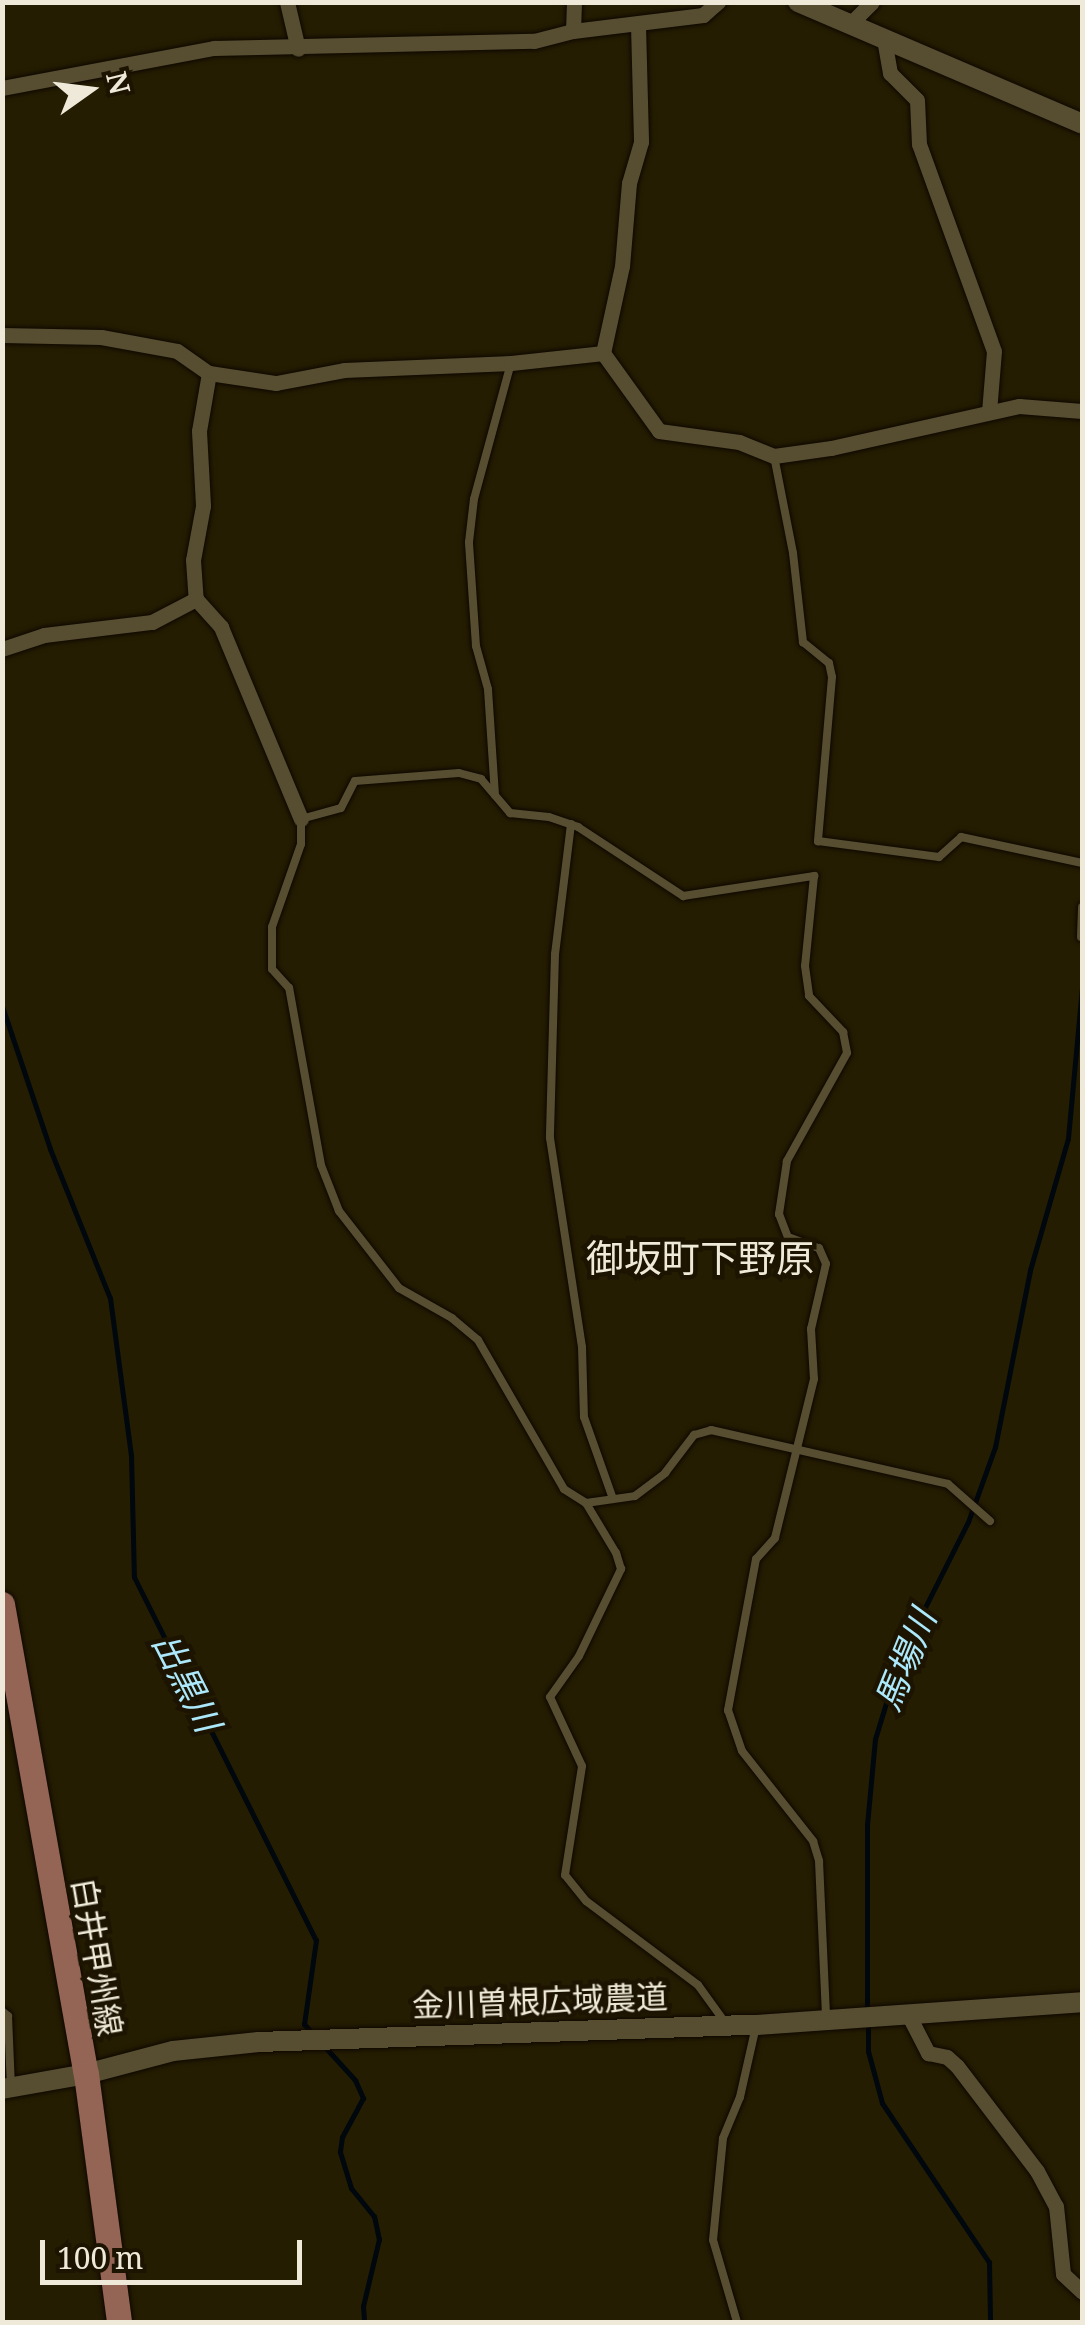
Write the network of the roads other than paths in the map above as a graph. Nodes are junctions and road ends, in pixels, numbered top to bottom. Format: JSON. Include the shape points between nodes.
{"nodes":[{"id":1,"x":287,"y":2,"type":"edge"},
{"id":2,"x":574,"y":2,"type":"edge"},
{"id":3,"x":718,"y":2,"type":"edge"},
{"id":4,"x":798,"y":2,"type":"edge"},
{"id":5,"x":872,"y":2,"type":"edge"},
{"id":6,"x":850,"y":24,"type":"junction"},
{"id":7,"x":638,"y":25,"type":"junction"},
{"id":8,"x":573,"y":31,"type":"junction"},
{"id":9,"x":884,"y":39,"type":"junction"},
{"id":10,"x":298,"y":49,"type":"junction"},
{"id":11,"x":2,"y":88,"type":"edge"},
{"id":12,"x":1082,"y":124,"type":"edge"},
{"id":13,"x":2,"y":335,"type":"edge"},
{"id":14,"x":603,"y":352,"type":"junction"},
{"id":15,"x":511,"y":363,"type":"junction"},
{"id":16,"x":209,"y":372,"type":"junction"},
{"id":17,"x":1082,"y":411,"type":"edge"},
{"id":18,"x":989,"y":412,"type":"junction"},
{"id":19,"x":774,"y":456,"type":"junction"},
{"id":20,"x":196,"y":599,"type":"junction"},
{"id":21,"x":2,"y":649,"type":"edge"},
{"id":22,"x":495,"y":795,"type":"junction"},
{"id":23,"x":301,"y":819,"type":"junction"},
{"id":24,"x":571,"y":824,"type":"junction"},
{"id":25,"x":1082,"y":863,"type":"edge"},
{"id":26,"x":1082,"y":907,"type":"edge"},
{"id":27,"x":1081,"y":937,"type":"edge"},
{"id":28,"x":795,"y":1448,"type":"junction"},
{"id":29,"x":612,"y":1500,"type":"junction"},
{"id":30,"x":586,"y":1503,"type":"junction"},
{"id":31,"x":986,"y":1518,"type":"dead end"},
{"id":32,"x":2,"y":1604,"type":"edge"},
{"id":33,"x":1082,"y":2002,"type":"edge"},
{"id":34,"x":2,"y":2011,"type":"edge"},
{"id":35,"x":909,"y":2016,"type":"junction"},
{"id":36,"x":826,"y":2021,"type":"junction"},
{"id":37,"x":727,"y":2024,"type":"junction"},
{"id":38,"x":756,"y":2025,"type":"junction"},
{"id":39,"x":86,"y":2074,"type":"junction"},
{"id":40,"x":7,"y":2088,"type":"edge"},
{"id":41,"x":1082,"y":2292,"type":"edge"},
{"id":42,"x":119,"y":2322,"type":"edge"},
{"id":43,"x":737,"y":2322,"type":"edge"}],
"edges":[{"from":1,"to":10,"type":"street"},
{"from":2,"to":8,"type":"street"},
{"from":3,"to":7,"type":"street","via":[[703,16]]},
{"from":4,"to":6,"type":"street"},
{"from":5,"to":6,"type":"street"},
{"from":6,"to":9,"type":"street"},
{"from":7,"to":8,"type":"street"},
{"from":7,"to":14,"type":"street","via":[[641,142]]},
{"from":8,"to":10,"type":"street","via":[[534,41]]},
{"from":9,"to":12,"type":"street"},
{"from":9,"to":18,"type":"street","via":[[890,73],[916,100],[919,144],[994,351]]},
{"from":10,"to":11,"type":"street","via":[[214,48]]},
{"from":13,"to":16,"type":"street","via":[[101,337],[178,351]]},
{"from":14,"to":15,"type":"street"},
{"from":14,"to":19,"type":"street","via":[[660,430],[739,442]]},
{"from":15,"to":16,"type":"street","via":[[344,370],[276,383]]},
{"from":15,"to":22,"type":"lane","via":[[474,498],[469,542]]},
{"from":16,"to":20,"type":"street","via":[[199,431],[204,506],[193,560]]},
{"from":17,"to":18,"type":"street","via":[[1018,406]]},
{"from":18,"to":19,"type":"street"},
{"from":19,"to":25,"type":"lane","via":[[803,642],[829,662],[832,677],[818,841],[939,857],[961,837]]},
{"from":20,"to":21,"type":"street","via":[[152,622],[44,635]]},
{"from":20,"to":23,"type":"street","via":[[220,627]]},
{"from":22,"to":23,"type":"lane","via":[[481,779],[459,773],[355,780],[341,808]]},
{"from":22,"to":24,"type":"lane","via":[[510,813]]},
{"from":23,"to":30,"type":"lane","via":[[301,844],[272,927],[272,969],[289,988],[321,1165],[338,1211],[399,1288],[478,1340],[564,1489]]},
{"from":24,"to":28,"type":"lane","via":[[684,896],[814,876],[805,966],[809,996],[843,1032],[847,1053],[787,1161],[779,1214],[788,1237],[819,1248],[826,1264],[812,1329],[814,1379]]},
{"from":24,"to":29,"type":"lane","via":[[555,954],[550,1138],[582,1347],[584,1417]]},
{"from":26,"to":27,"type":"lane"},
{"from":28,"to":29,"type":"lane","via":[[712,1430],[694,1436],[665,1473],[634,1496]]},
{"from":28,"to":31,"type":"lane","via":[[948,1484]]},
{"from":28,"to":36,"type":"lane","via":[[774,1538],[756,1559],[728,1710],[742,1751],[813,1841]]},
{"from":29,"to":30,"type":"lane"},
{"from":30,"to":37,"type":"lane","via":[[622,1569],[579,1656],[550,1697],[582,1766],[565,1875],[586,1900],[698,1985]]},
{"from":32,"to":39,"type":"main road","name":"白井甲州線"},
{"from":33,"to":35,"type":"street","name":"金川曽根広域農道"},
{"from":34,"to":40,"type":"lane","via":[[8,2016]]},
{"from":35,"to":36,"type":"street","name":"金川曽根広域農道"},
{"from":35,"to":41,"type":"street","via":[[928,2052],[957,2066],[1037,2172],[1056,2206],[1063,2274]]},
{"from":36,"to":38,"type":"street","name":"金川曽根広域農道"},
{"from":37,"to":38,"type":"street","name":"金川曽根広域農道"},
{"from":37,"to":39,"type":"street","name":"金川曽根広域農道","via":[[302,2039],[173,2050]]},
{"from":38,"to":43,"type":"lane","via":[[723,2138],[713,2240]]},
{"from":39,"to":40,"type":"street","name":"金川曽根広域農道"},
{"from":39,"to":42,"type":"main road","name":"白井甲州線"}]}
